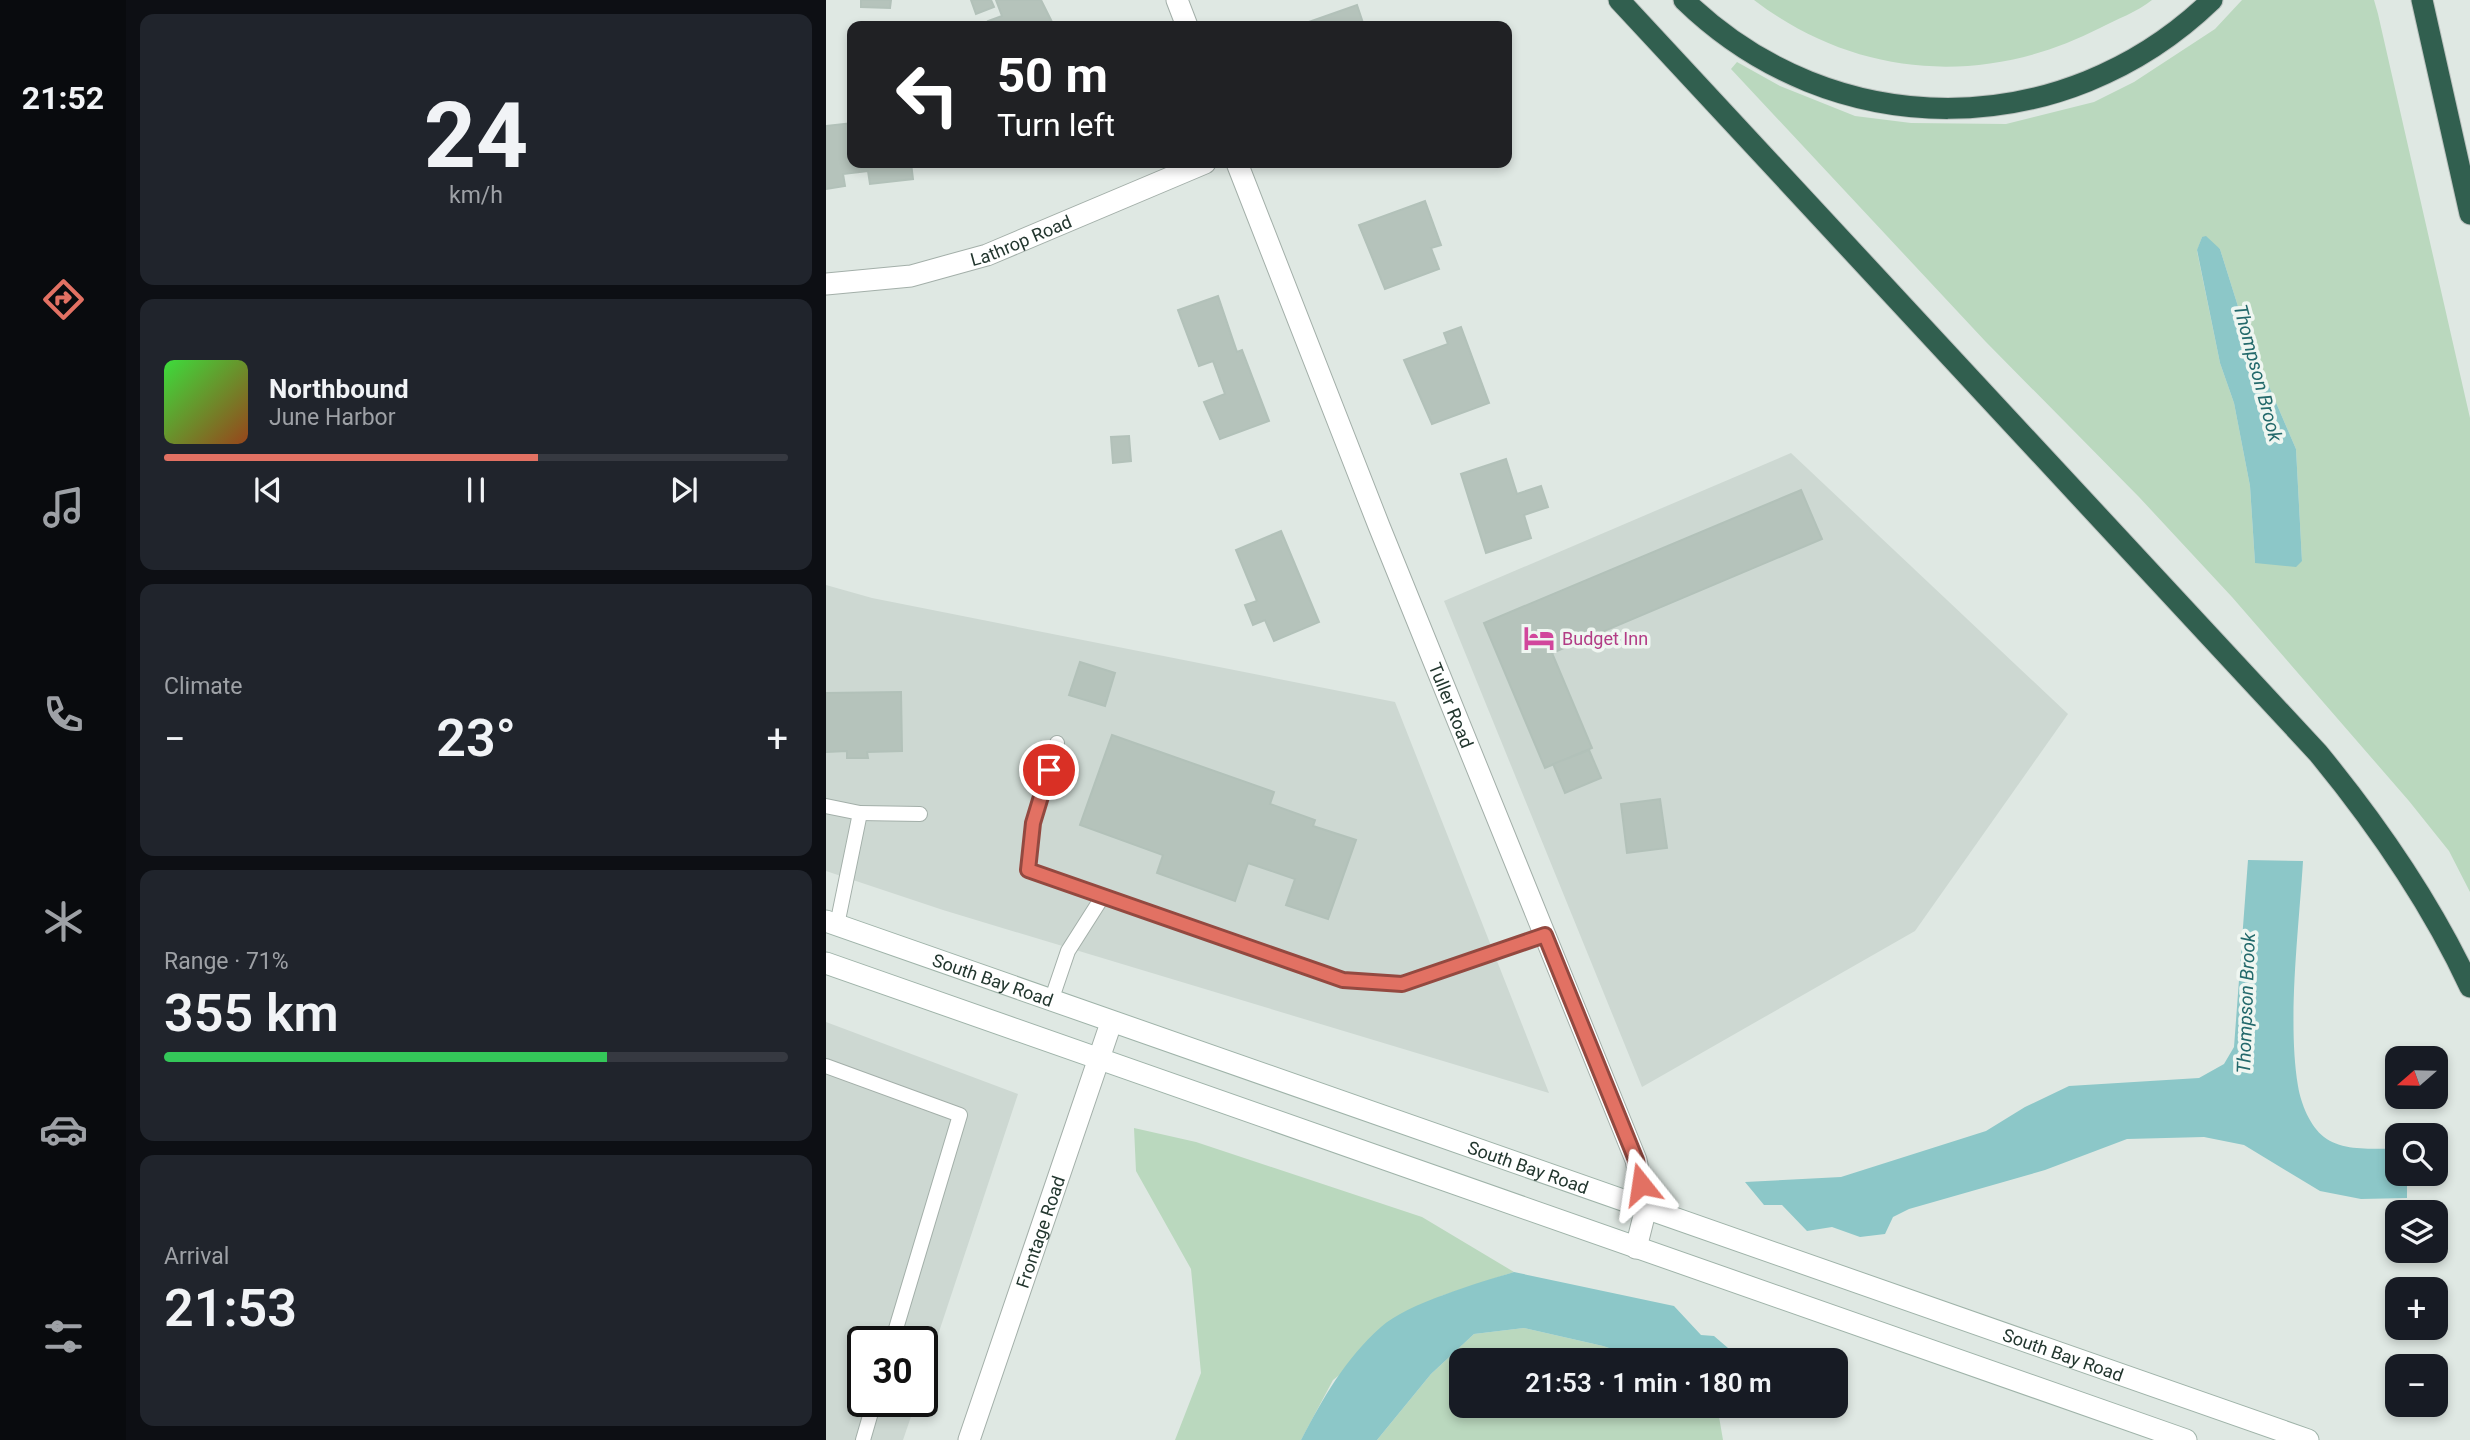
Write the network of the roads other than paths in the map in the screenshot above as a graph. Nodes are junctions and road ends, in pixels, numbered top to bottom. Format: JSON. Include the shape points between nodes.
{"nodes":[{"id":1,"x":1177,"y":0,"type":"edge"},
{"id":2,"x":1619,"y":0,"type":"edge"},
{"id":3,"x":1684,"y":0,"type":"edge"},
{"id":4,"x":2212,"y":0,"type":"edge"},
{"id":5,"x":2422,"y":0,"type":"edge"},
{"id":6,"x":1185,"y":21,"type":"edge"},
{"id":7,"x":1193,"y":168,"type":"edge"},
{"id":8,"x":1239,"y":168,"type":"edge"},
{"id":9,"x":2470,"y":214,"type":"edge"},
{"id":10,"x":826,"y":284,"type":"edge"},
{"id":11,"x":1057,"y":743,"type":"dead end"},
{"id":12,"x":826,"y":806,"type":"edge"},
{"id":13,"x":860,"y":813,"type":"junction"},
{"id":14,"x":920,"y":814,"type":"dead end"},
{"id":15,"x":1103,"y":896,"type":"junction"},
{"id":16,"x":831,"y":923,"type":"edge"},
{"id":17,"x":1545,"y":935,"type":"junction"},
{"id":18,"x":826,"y":964,"type":"edge"},
{"id":19,"x":2470,"y":987,"type":"edge"},
{"id":20,"x":1051,"y":1001,"type":"junction"},
{"id":21,"x":1111,"y":1023,"type":"junction"},
{"id":22,"x":1098,"y":1059,"type":"junction"},
{"id":23,"x":826,"y":1066,"type":"edge"},
{"id":24,"x":1646,"y":1208,"type":"junction"},
{"id":25,"x":1636,"y":1248,"type":"junction"},
{"id":26,"x":897,"y":1326,"type":"edge"},
{"id":27,"x":870,"y":1417,"type":"edge"},
{"id":28,"x":863,"y":1440,"type":"edge"},
{"id":29,"x":969,"y":1440,"type":"edge"},
{"id":30,"x":2186,"y":1440,"type":"edge"},
{"id":31,"x":2308,"y":1440,"type":"edge"}],
"edges":[{"from":1,"to":6,"type":"street"},
{"from":2,"to":19,"type":"highway","via":[[2318,753],[2402,862]]},
{"from":3,"to":4,"type":"highway","via":[[1750,54],[1803,80],[1857,98],[1946,110],[2036,98],[2119,68],[2157,47]]},
{"from":5,"to":9,"type":"highway"},
{"from":7,"to":10,"type":"street","name":"Lathrop Road","via":[[987,255],[911,276]]},
{"from":8,"to":17,"type":"street","name":"Tuller Road"},
{"from":11,"to":15,"type":"lane","via":[[1033,823],[1028,870]]},
{"from":12,"to":13,"type":"lane"},
{"from":13,"to":14,"type":"lane"},
{"from":13,"to":16,"type":"lane"},
{"from":15,"to":17,"type":"lane","via":[[1343,980],[1402,984]]},
{"from":15,"to":20,"type":"lane","via":[[1068,951]]},
{"from":16,"to":20,"type":"street","name":"South Bay Road"},
{"from":17,"to":24,"type":"street","name":"Tuller Road","via":[[1636,1160]]},
{"from":18,"to":22,"type":"street"},
{"from":20,"to":21,"type":"street","name":"South Bay Road"},
{"from":21,"to":22,"type":"street","name":"Frontage Road"},
{"from":21,"to":24,"type":"street","name":"South Bay Road"},
{"from":22,"to":25,"type":"street"},
{"from":22,"to":29,"type":"street","name":"Frontage Road"},
{"from":23,"to":26,"type":"lane","via":[[960,1115]]},
{"from":24,"to":25,"type":"street","name":"Tuller Road"},
{"from":24,"to":31,"type":"street","name":"South Bay Road"},
{"from":25,"to":30,"type":"street"},
{"from":27,"to":28,"type":"lane"}]}
